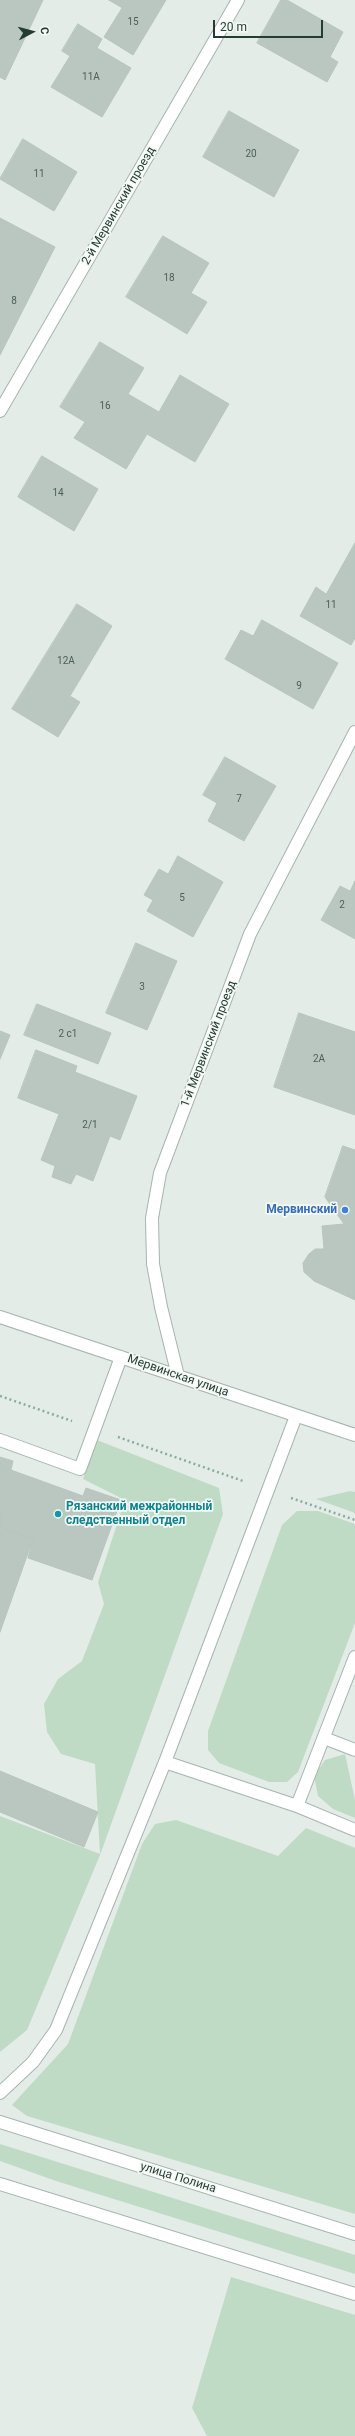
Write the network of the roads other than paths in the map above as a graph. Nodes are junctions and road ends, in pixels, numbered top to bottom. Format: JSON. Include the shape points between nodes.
{"nodes":[{"id":1,"x":238,"y":0,"type":"edge"},
{"id":2,"x":0,"y":411,"type":"edge"},
{"id":3,"x":355,"y":732,"type":"edge"},
{"id":4,"x":0,"y":1317,"type":"edge"},
{"id":5,"x":121,"y":1357,"type":"junction"},
{"id":6,"x":178,"y":1376,"type":"junction"},
{"id":7,"x":296,"y":1416,"type":"junction"},
{"id":8,"x":355,"y":1435,"type":"edge"},
{"id":9,"x":0,"y":1440,"type":"edge"},
{"id":10,"x":355,"y":1657,"type":"edge"},
{"id":11,"x":324,"y":1738,"type":"junction"},
{"id":12,"x":355,"y":1750,"type":"edge"},
{"id":13,"x":165,"y":1762,"type":"junction"},
{"id":14,"x":296,"y":1806,"type":"junction"},
{"id":15,"x":355,"y":1830,"type":"edge"},
{"id":16,"x":0,"y":2093,"type":"edge"},
{"id":17,"x":0,"y":2122,"type":"edge"},
{"id":18,"x":0,"y":2184,"type":"edge"},
{"id":19,"x":355,"y":2234,"type":"edge"},
{"id":20,"x":355,"y":2294,"type":"edge"}],
"edges":[{"from":1,"to":2,"type":"street","name":"2-й Мервинский проезд"},
{"from":3,"to":6,"type":"street","name":"1-й Мервинский проезд","via":[[250,934],[160,1173],[152,1218],[153,1264],[160,1307]]},
{"from":4,"to":5,"type":"street","name":"Мервинская улица"},
{"from":5,"to":6,"type":"street","name":"Мервинская улица"},
{"from":5,"to":9,"type":"street","via":[[80,1469]]},
{"from":6,"to":7,"type":"street","name":"Мервинская улица"},
{"from":7,"to":8,"type":"street","name":"Мервинская улица"},
{"from":7,"to":13,"type":"street"},
{"from":10,"to":11,"type":"street"},
{"from":11,"to":12,"type":"street"},
{"from":11,"to":14,"type":"street"},
{"from":13,"to":14,"type":"street"},
{"from":13,"to":16,"type":"street","via":[[56,2030],[34,2062]]},
{"from":14,"to":15,"type":"street"},
{"from":17,"to":19,"type":"street","name":"улица Полина"},
{"from":18,"to":20,"type":"street"}]}
